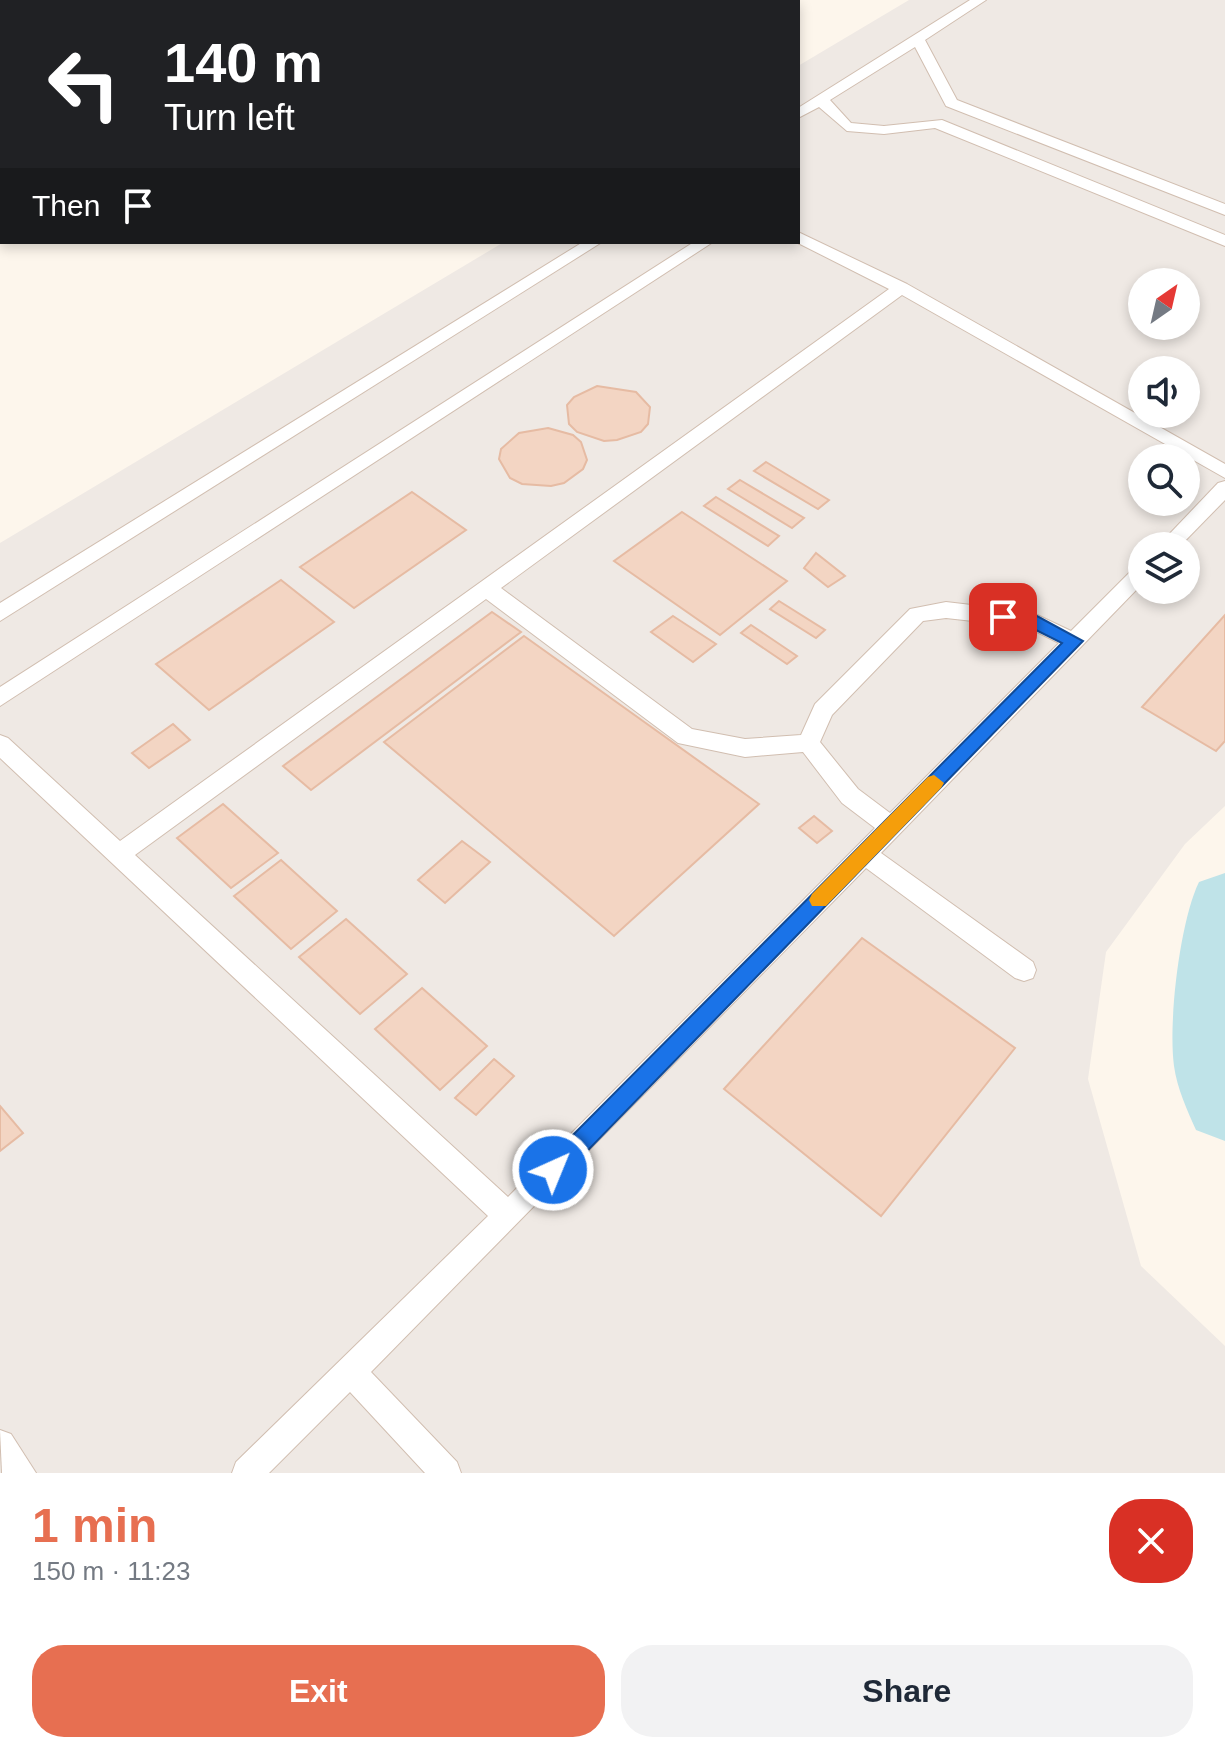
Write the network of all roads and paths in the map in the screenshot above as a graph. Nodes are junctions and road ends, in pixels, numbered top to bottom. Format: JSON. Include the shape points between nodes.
{"nodes":[{"id":1,"x":979,"y":0,"type":"edge"},
{"id":2,"x":917,"y":38,"type":"junction"},
{"id":3,"x":821,"y":100,"type":"junction"},
{"id":4,"x":800,"y":113,"type":"edge"},
{"id":5,"x":1225,"y":210,"type":"edge"},
{"id":6,"x":800,"y":238,"type":"edge"},
{"id":7,"x":1225,"y":241,"type":"edge"},
{"id":8,"x":591,"y":244,"type":"edge"},
{"id":9,"x":702,"y":244,"type":"edge"},
{"id":10,"x":901,"y":288,"type":"junction"},
{"id":11,"x":1225,"y":472,"type":"edge"},
{"id":12,"x":1225,"y":488,"type":"edge"},
{"id":13,"x":1182,"y":532,"type":"edge"},
{"id":14,"x":1128,"y":586,"type":"edge"},
{"id":15,"x":486,"y":588,"type":"junction"},
{"id":16,"x":0,"y":613,"type":"edge"},
{"id":17,"x":1074,"y":641,"type":"junction"},
{"id":18,"x":0,"y":698,"type":"edge"},
{"id":19,"x":808,"y":743,"type":"junction"},
{"id":20,"x":0,"y":744,"type":"edge"},
{"id":21,"x":891,"y":827,"type":"junction"},
{"id":22,"x":119,"y":854,"type":"junction"},
{"id":23,"x":864,"y":854,"type":"junction"},
{"id":24,"x":1024,"y":970,"type":"dead end"},
{"id":25,"x":508,"y":1216,"type":"junction"},
{"id":26,"x":350,"y":1371,"type":"junction"},
{"id":27,"x":0,"y":1445,"type":"edge"},
{"id":28,"x":21,"y":1473,"type":"edge"},
{"id":29,"x":247,"y":1473,"type":"edge"},
{"id":30,"x":446,"y":1473,"type":"edge"}],
"edges":[{"from":1,"to":2,"type":"lane"},
{"from":2,"to":3,"type":"lane"},
{"from":2,"to":5,"type":"lane","via":[[951,103]]},
{"from":3,"to":4,"type":"lane"},
{"from":3,"to":7,"type":"lane","via":[[847,127],[884,130],[937,123]]},
{"from":6,"to":10,"type":"lane"},
{"from":8,"to":16,"type":"lane"},
{"from":9,"to":18,"type":"lane"},
{"from":10,"to":11,"type":"lane"},
{"from":10,"to":15,"type":"lane"},
{"from":12,"to":13,"type":"lane"},
{"from":14,"to":17,"type":"lane"},
{"from":15,"to":19,"type":"lane","via":[[686,737],[745,748]]},
{"from":15,"to":22,"type":"lane"},
{"from":17,"to":19,"type":"lane","via":[[1031,620],[946,610],[917,614],[823,710]]},
{"from":17,"to":21,"type":"lane"},
{"from":19,"to":21,"type":"lane","via":[[850,796]]},
{"from":20,"to":22,"type":"lane"},
{"from":21,"to":23,"type":"lane"},
{"from":22,"to":25,"type":"lane"},
{"from":23,"to":24,"type":"lane"},
{"from":23,"to":25,"type":"lane"},
{"from":25,"to":26,"type":"lane"},
{"from":26,"to":29,"type":"lane"},
{"from":26,"to":30,"type":"lane"},
{"from":27,"to":28,"type":"lane"}]}
